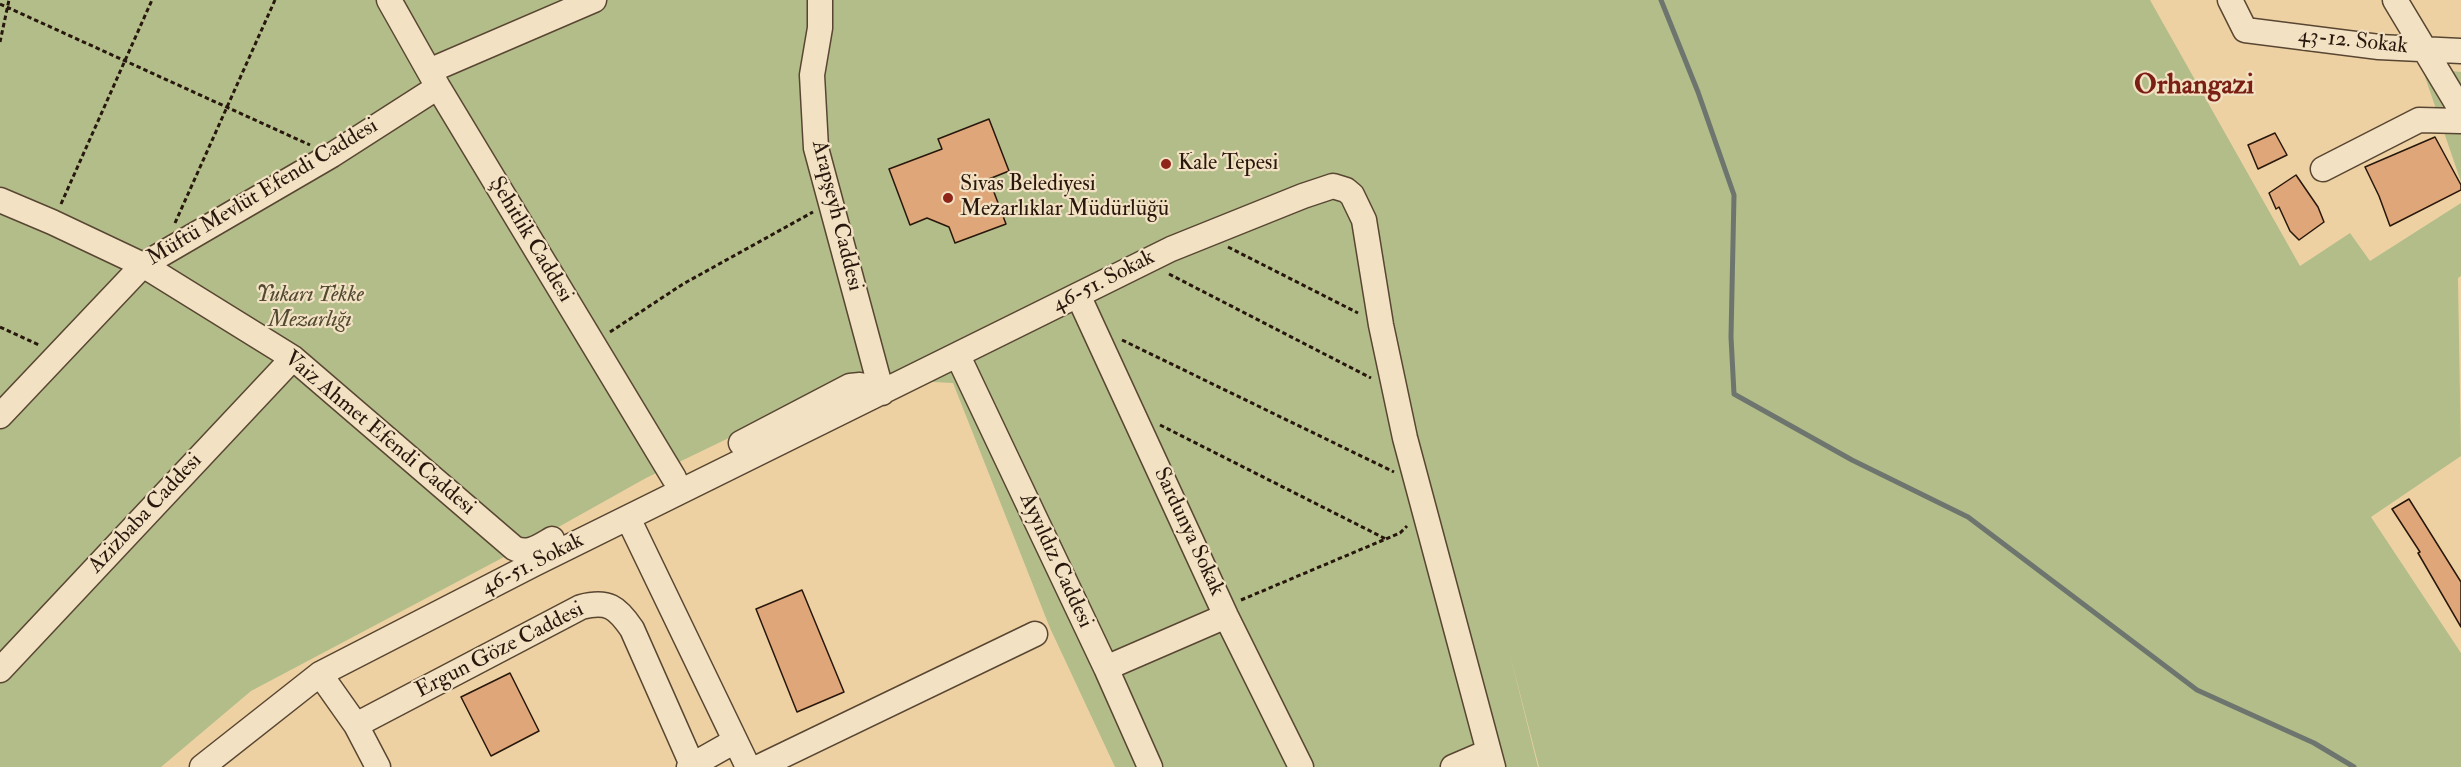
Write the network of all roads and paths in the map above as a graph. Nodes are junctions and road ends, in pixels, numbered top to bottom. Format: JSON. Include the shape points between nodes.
{"nodes":[{"id":1,"x":9,"y":0,"type":"edge"},
{"id":2,"x":152,"y":0,"type":"edge"},
{"id":3,"x":275,"y":0,"type":"edge"},
{"id":4,"x":389,"y":0,"type":"edge"},
{"id":5,"x":594,"y":0,"type":"edge"},
{"id":6,"x":820,"y":0,"type":"edge"},
{"id":7,"x":2230,"y":0,"type":"edge"},
{"id":8,"x":2396,"y":0,"type":"edge"},
{"id":9,"x":0,"y":4,"type":"edge"},
{"id":10,"x":7,"y":7,"type":"junction"},
{"id":11,"x":0,"y":42,"type":"edge"},
{"id":12,"x":2425,"y":50,"type":"junction"},
{"id":13,"x":2461,"y":51,"type":"edge"},
{"id":14,"x":125,"y":60,"type":"junction"},
{"id":15,"x":433,"y":79,"type":"junction"},
{"id":16,"x":226,"y":107,"type":"junction"},
{"id":17,"x":2461,"y":110,"type":"edge"},
{"id":18,"x":2461,"y":121,"type":"edge"},
{"id":19,"x":332,"y":154,"type":"junction"},
{"id":20,"x":2323,"y":170,"type":"dead end"},
{"id":21,"x":0,"y":200,"type":"edge"},
{"id":22,"x":831,"y":203,"type":"junction"},
{"id":23,"x":52,"y":222,"type":"junction"},
{"id":24,"x":1204,"y":236,"type":"junction"},
{"id":25,"x":152,"y":259,"type":"junction"},
{"id":26,"x":1146,"y":261,"type":"junction"},
{"id":27,"x":1078,"y":295,"type":"junction"},
{"id":28,"x":1381,"y":325,"type":"junction"},
{"id":29,"x":1093,"y":326,"type":"junction"},
{"id":30,"x":0,"y":327,"type":"edge"},
{"id":31,"x":592,"y":344,"type":"junction"},
{"id":32,"x":60,"y":354,"type":"junction"},
{"id":33,"x":958,"y":356,"type":"junction"},
{"id":34,"x":293,"y":358,"type":"junction"},
{"id":35,"x":1395,"y":390,"type":"junction"},
{"id":36,"x":882,"y":393,"type":"junction"},
{"id":37,"x":1132,"y":411,"type":"junction"},
{"id":38,"x":0,"y":416,"type":"edge"},
{"id":39,"x":674,"y":478,"type":"junction"},
{"id":40,"x":1419,"y":491,"type":"junction"},
{"id":41,"x":628,"y":518,"type":"junction"},
{"id":42,"x":1386,"y":539,"type":"junction"},
{"id":43,"x":531,"y":550,"type":"joint"},
{"id":44,"x":1224,"y":611,"type":"junction"},
{"id":45,"x":1035,"y":633,"type":"dead end"},
{"id":46,"x":1106,"y":668,"type":"junction"},
{"id":47,"x":0,"y":670,"type":"edge"},
{"id":48,"x":320,"y":674,"type":"junction"},
{"id":49,"x":356,"y":725,"type":"junction"},
{"id":50,"x":735,"y":741,"type":"junction"},
{"id":51,"x":1491,"y":760,"type":"edge"},
{"id":52,"x":691,"y":766,"type":"edge"},
{"id":53,"x":202,"y":767,"type":"edge"},
{"id":54,"x":378,"y":767,"type":"edge"},
{"id":55,"x":748,"y":767,"type":"edge"},
{"id":56,"x":759,"y":767,"type":"edge"},
{"id":57,"x":1150,"y":767,"type":"edge"},
{"id":58,"x":1301,"y":767,"type":"edge"},
{"id":59,"x":1453,"y":767,"type":"edge"}],
"edges":[{"from":1,"to":10,"type":"path"},
{"from":2,"to":14,"type":"path"},
{"from":3,"to":16,"type":"path"},
{"from":4,"to":15,"type":"street","name":"Şehitlik Caddesi"},
{"from":5,"to":15,"type":"street"},
{"from":6,"to":22,"type":"street","name":"Arapşeyh Caddesi","via":[[812,75],[816,148]]},
{"from":7,"to":12,"type":"street","name":"43-12. Sokak","via":[[2245,30]]},
{"from":8,"to":12,"type":"street"},
{"from":9,"to":10,"type":"path"},
{"from":10,"to":11,"type":"path"},
{"from":10,"to":14,"type":"path"},
{"from":12,"to":13,"type":"street","name":"43-12. Sokak"},
{"from":12,"to":17,"type":"street"},
{"from":14,"to":16,"type":"path"},
{"from":14,"to":23,"type":"path"},
{"from":15,"to":19,"type":"street","name":"Müftü Mevlüt Efendi Caddesi"},
{"from":15,"to":31,"type":"street","name":"Şehitlik Caddesi"},
{"from":16,"to":19,"type":"path"},
{"from":16,"to":25,"type":"path"},
{"from":18,"to":20,"type":"street","via":[[2419,120]]},
{"from":19,"to":25,"type":"street","name":"Müftü Mevlüt Efendi Caddesi"},
{"from":21,"to":23,"type":"street","name":"Vaiz Ahmet Efendi Caddesi"},
{"from":22,"to":31,"type":"path","via":[[683,284]]},
{"from":22,"to":36,"type":"street","name":"Arapşeyh Caddesi"},
{"from":23,"to":25,"type":"street","name":"Vaiz Ahmet Efendi Caddesi"},
{"from":24,"to":26,"type":"street","name":"46-51. Sokak"},
{"from":24,"to":28,"type":"path"},
{"from":24,"to":28,"type":"street","name":"46-51. Sokak","via":[[1333,186],[1346,190],[1360,208]]},
{"from":25,"to":32,"type":"street","name":"Müftü Mevlüt Efendi Caddesi"},
{"from":25,"to":34,"type":"street","name":"Vaiz Ahmet Efendi Caddesi"},
{"from":26,"to":27,"type":"street","name":"46-51. Sokak"},
{"from":26,"to":35,"type":"path"},
{"from":27,"to":29,"type":"street","name":"Sardunya Sokak"},
{"from":27,"to":33,"type":"street","name":"46-51. Sokak"},
{"from":28,"to":35,"type":"street"},
{"from":29,"to":37,"type":"street","name":"Sardunya Sokak"},
{"from":29,"to":40,"type":"path"},
{"from":30,"to":32,"type":"path"},
{"from":31,"to":39,"type":"street","name":"Şehitlik Caddesi"},
{"from":32,"to":38,"type":"street","name":"Müftü Mevlüt Efendi Caddesi"},
{"from":33,"to":36,"type":"street","name":"46-51. Sokak"},
{"from":33,"to":46,"type":"street","name":"Ayyıldız Caddesi"},
{"from":34,"to":43,"type":"street","name":"Vaiz Ahmet Efendi Caddesi","via":[[505,542],[519,551]]},
{"from":34,"to":47,"type":"street","name":"Azizbaba Caddesi"},
{"from":35,"to":40,"type":"street"},
{"from":36,"to":39,"type":"street","name":"46-51. Sokak","via":[[860,385],[850,386]]},
{"from":36,"to":41,"type":"street","name":"46-51. Sokak"},
{"from":37,"to":42,"type":"path"},
{"from":37,"to":44,"type":"street","name":"Sardunya Sokak"},
{"from":39,"to":43,"type":"street","name":"46-51. Sokak"},
{"from":40,"to":42,"type":"path","via":[[1406,528]]},
{"from":40,"to":51,"type":"street"},
{"from":41,"to":48,"type":"street","name":"46-51. Sokak"},
{"from":41,"to":50,"type":"street"},
{"from":42,"to":44,"type":"path"},
{"from":44,"to":46,"type":"street"},
{"from":44,"to":58,"type":"street","name":"Sardunya Sokak"},
{"from":45,"to":56,"type":"street"},
{"from":46,"to":57,"type":"street","name":"Ayyıldız Caddesi"},
{"from":48,"to":49,"type":"street"},
{"from":48,"to":53,"type":"street","name":"46-51. Sokak"},
{"from":49,"to":52,"type":"street","name":"Ergun Göze Caddesi","via":[[581,607],[605,604],[623,615],[632,629]]},
{"from":49,"to":54,"type":"street"},
{"from":50,"to":52,"type":"street"},
{"from":50,"to":55,"type":"street"},
{"from":51,"to":59,"type":"street"}]}
